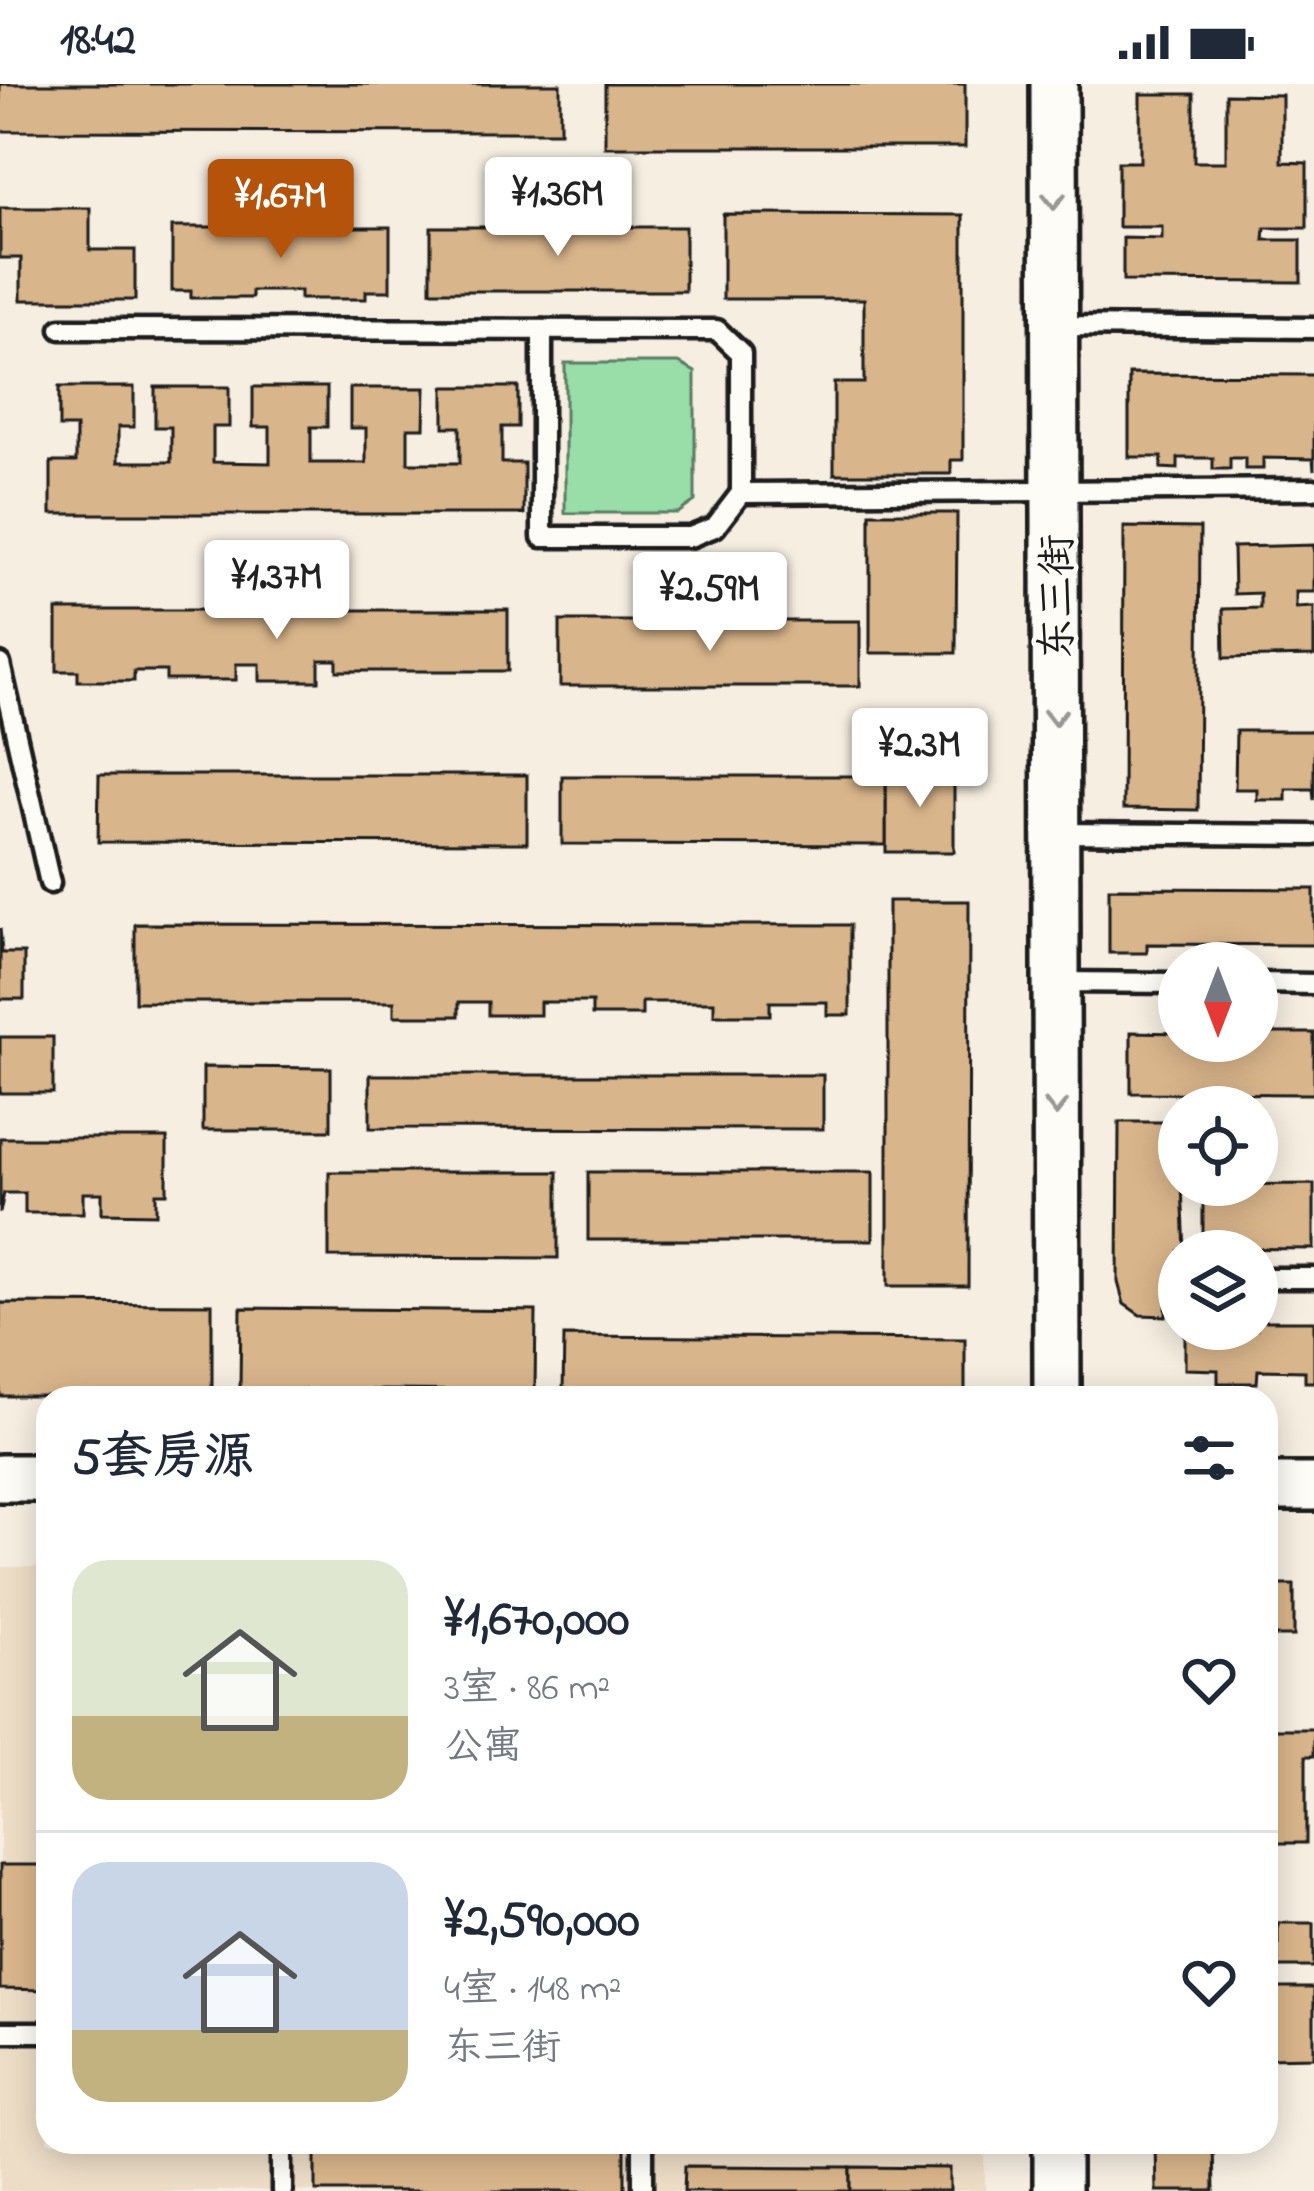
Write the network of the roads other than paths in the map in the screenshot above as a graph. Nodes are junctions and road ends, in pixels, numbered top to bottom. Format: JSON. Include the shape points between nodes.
{"nodes":[{"id":1,"x":1054,"y":84,"type":"edge"},
{"id":2,"x":1054,"y":326,"type":"junction"},
{"id":3,"x":1314,"y":328,"type":"edge"},
{"id":4,"x":61,"y":329,"type":"dead end"},
{"id":5,"x":542,"y":330,"type":"junction"},
{"id":6,"x":1314,"y":489,"type":"edge"},
{"id":7,"x":741,"y":493,"type":"junction"},
{"id":8,"x":1054,"y":493,"type":"junction"},
{"id":9,"x":0,"y":664,"type":"edge"},
{"id":10,"x":10,"y":753,"type":"edge"},
{"id":11,"x":1056,"y":833,"type":"junction"},
{"id":12,"x":1314,"y":836,"type":"edge"},
{"id":13,"x":50,"y":883,"type":"dead end"},
{"id":14,"x":1056,"y":982,"type":"junction"},
{"id":15,"x":1158,"y":983,"type":"edge"},
{"id":16,"x":1278,"y":983,"type":"edge"},
{"id":17,"x":1314,"y":984,"type":"edge"},
{"id":18,"x":1278,"y":1277,"type":"edge"},
{"id":19,"x":1314,"y":1278,"type":"edge"},
{"id":20,"x":1057,"y":1386,"type":"edge"},
{"id":21,"x":0,"y":1478,"type":"edge"},
{"id":22,"x":36,"y":1478,"type":"edge"},
{"id":23,"x":1278,"y":1487,"type":"edge"},
{"id":24,"x":1314,"y":1487,"type":"edge"},
{"id":25,"x":0,"y":2032,"type":"edge"},
{"id":26,"x":36,"y":2032,"type":"edge"},
{"id":27,"x":282,"y":2154,"type":"edge"},
{"id":28,"x":643,"y":2154,"type":"edge"},
{"id":29,"x":1057,"y":2154,"type":"edge"},
{"id":30,"x":282,"y":2191,"type":"edge"},
{"id":31,"x":643,"y":2191,"type":"edge"},
{"id":32,"x":1057,"y":2191,"type":"edge"}],
"edges":[{"from":1,"to":2,"type":"street","name":"东三街","one_way":true},
{"from":2,"to":3,"type":"lane"},
{"from":2,"to":8,"type":"street","name":"东三街"},
{"from":4,"to":5,"type":"lane"},
{"from":5,"to":7,"type":"lane","via":[[717,330],[741,353]]},
{"from":5,"to":7,"type":"lane","via":[[542,537],[690,537],[715,527]]},
{"from":6,"to":8,"type":"lane"},
{"from":7,"to":8,"type":"lane"},
{"from":8,"to":11,"type":"street","name":"东三街","one_way":true},
{"from":9,"to":10,"type":"lane"},
{"from":10,"to":13,"type":"lane"},
{"from":11,"to":12,"type":"lane"},
{"from":11,"to":14,"type":"street","name":"东三街"},
{"from":14,"to":15,"type":"lane"},
{"from":14,"to":20,"type":"street","name":"东三街","one_way":true},
{"from":16,"to":17,"type":"lane"},
{"from":18,"to":19,"type":"lane"},
{"from":21,"to":22,"type":"street"},
{"from":23,"to":24,"type":"street"},
{"from":25,"to":26,"type":"lane"},
{"from":27,"to":30,"type":"lane"},
{"from":28,"to":31,"type":"lane"},
{"from":29,"to":32,"type":"street"}]}
